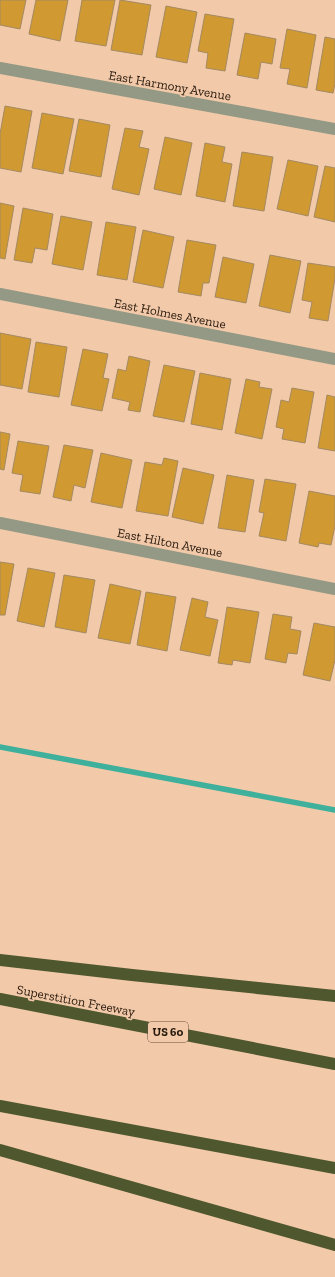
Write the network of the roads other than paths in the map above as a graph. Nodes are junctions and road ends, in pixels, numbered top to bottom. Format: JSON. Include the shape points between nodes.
{"nodes":[{"id":1,"x":0,"y":68,"type":"edge"},
{"id":2,"x":335,"y":129,"type":"edge"},
{"id":3,"x":0,"y":294,"type":"edge"},
{"id":4,"x":335,"y":359,"type":"edge"},
{"id":5,"x":0,"y":523,"type":"edge"},
{"id":6,"x":335,"y":589,"type":"edge"},
{"id":7,"x":0,"y":960,"type":"edge"},
{"id":8,"x":335,"y":996,"type":"edge"},
{"id":9,"x":0,"y":1000,"type":"edge"},
{"id":10,"x":335,"y":1064,"type":"edge"},
{"id":11,"x":0,"y":1106,"type":"edge"},
{"id":12,"x":0,"y":1150,"type":"edge"},
{"id":13,"x":335,"y":1168,"type":"edge"},
{"id":14,"x":335,"y":1245,"type":"edge"}],
"edges":[{"from":1,"to":2,"type":"street","name":"East Harmony Avenue"},
{"from":3,"to":4,"type":"street","name":"East Holmes Avenue"},
{"from":5,"to":6,"type":"street","name":"East Hilton Avenue"},
{"from":7,"to":8,"type":"highway"},
{"from":9,"to":10,"type":"highway","name":"Superstition Freeway","number":"US 60"},
{"from":11,"to":13,"type":"highway"},
{"from":12,"to":14,"type":"highway"}]}
